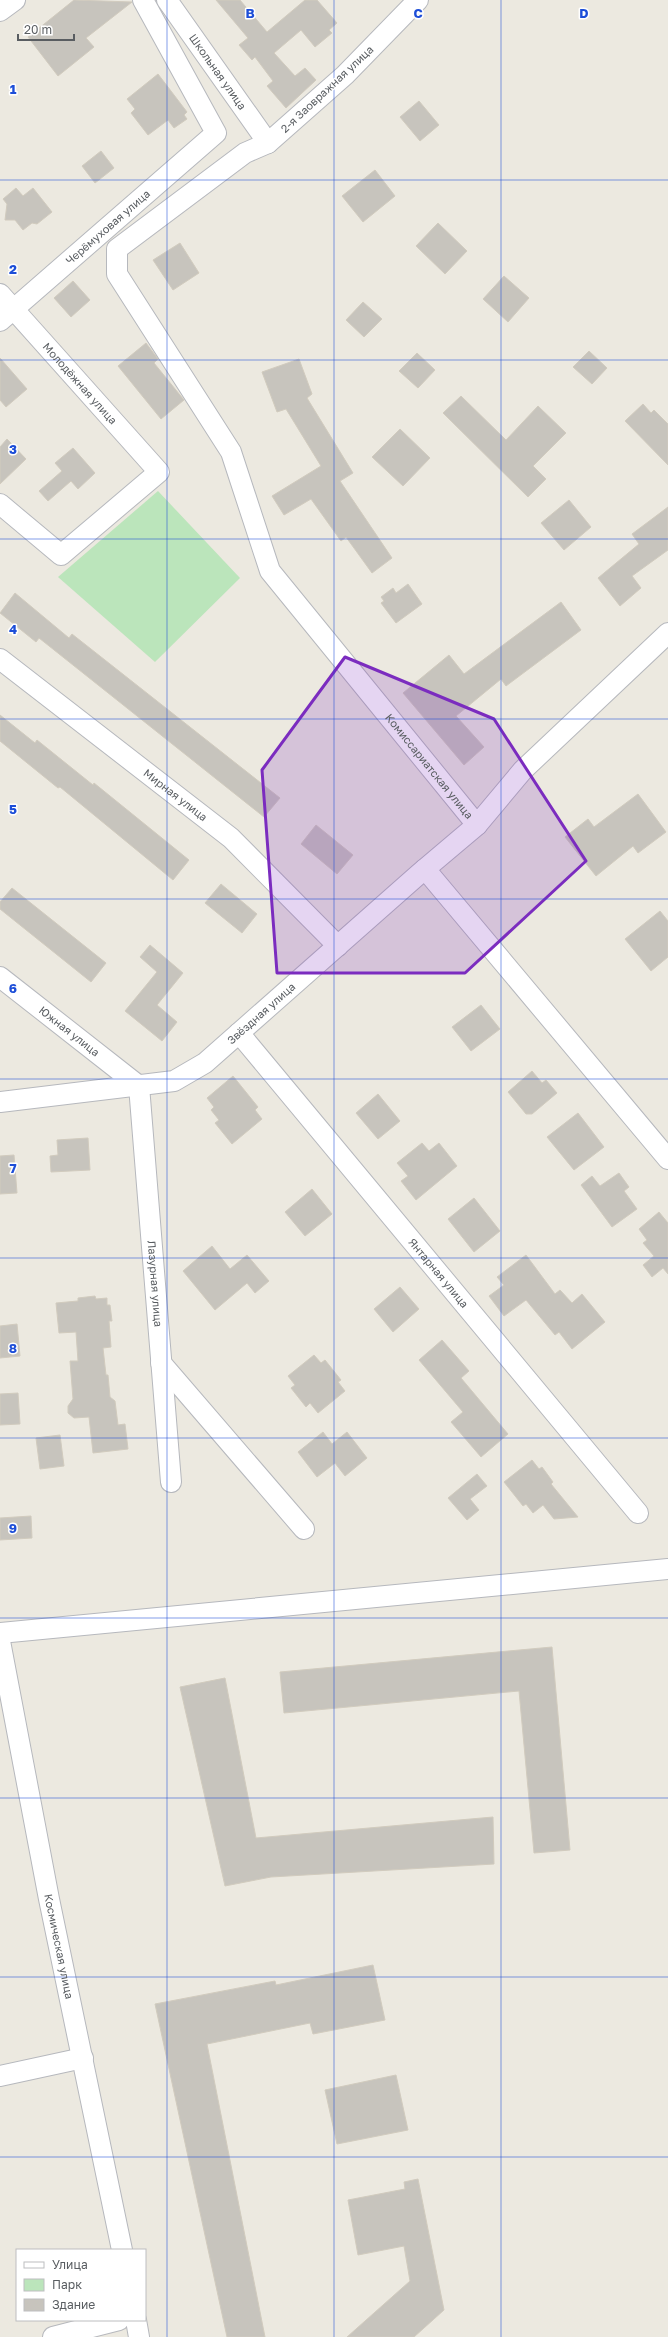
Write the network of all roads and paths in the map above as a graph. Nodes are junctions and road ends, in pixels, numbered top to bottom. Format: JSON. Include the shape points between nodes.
{"nodes":[{"id":1,"x":14,"y":0,"type":"edge"},
{"id":2,"x":143,"y":0,"type":"edge"},
{"id":3,"x":167,"y":0,"type":"edge"},
{"id":4,"x":418,"y":0,"type":"edge"},
{"id":5,"x":0,"y":11,"type":"edge"},
{"id":6,"x":268,"y":143,"type":"junction"},
{"id":7,"x":4,"y":308,"type":"edge"},
{"id":8,"x":0,"y":504,"type":"edge"},
{"id":9,"x":270,"y":571,"type":"joint"},
{"id":10,"x":668,"y":633,"type":"edge"},
{"id":11,"x":0,"y":659,"type":"edge"},
{"id":12,"x":477,"y":826,"type":"junction"},
{"id":13,"x":425,"y":868,"type":"junction"},
{"id":14,"x":338,"y":946,"type":"junction"},
{"id":15,"x":0,"y":977,"type":"edge"},
{"id":16,"x":239,"y":1033,"type":"junction"},
{"id":17,"x":139,"y":1086,"type":"junction"},
{"id":18,"x":0,"y":1102,"type":"edge"},
{"id":19,"x":668,"y":1159,"type":"edge"},
{"id":20,"x":161,"y":1363,"type":"junction"},
{"id":21,"x":171,"y":1482,"type":"dead end"},
{"id":22,"x":638,"y":1513,"type":"dead end"},
{"id":23,"x":304,"y":1529,"type":"dead end"},
{"id":24,"x":668,"y":1569,"type":"edge"},
{"id":25,"x":0,"y":1633,"type":"edge"},
{"id":26,"x":0,"y":1642,"type":"edge"},
{"id":27,"x":83,"y":2058,"type":"junction"},
{"id":28,"x":0,"y":2076,"type":"edge"},
{"id":29,"x":122,"y":2249,"type":"edge"},
{"id":30,"x":115,"y":2321,"type":"edge"},
{"id":31,"x":136,"y":2321,"type":"edge"},
{"id":32,"x":53,"y":2337,"type":"edge"},
{"id":33,"x":139,"y":2337,"type":"edge"}],
"edges":[{"from":1,"to":5,"type":"street"},
{"from":2,"to":7,"type":"street","name":"Черёмуховая улица","via":[[216,134]]},
{"from":3,"to":6,"type":"street","name":"Школьная улица"},
{"from":4,"to":6,"type":"street","name":"2-я Заовражная улица","via":[[345,75]]},
{"from":6,"to":9,"type":"street","name":"2-я Заовражная улица","via":[[245,153],[117,249],[117,274],[231,452]]},
{"from":7,"to":8,"type":"street","name":"Молодёжная улица","via":[[160,472],[61,555]]},
{"from":9,"to":12,"type":"street","name":"Комиссариатская улица"},
{"from":10,"to":12,"type":"street","name":"Комиссариатская улица","via":[[523,770]]},
{"from":11,"to":14,"type":"street","name":"Мирная улица","via":[[232,838]]},
{"from":12,"to":13,"type":"street","name":"Звёздная улица"},
{"from":13,"to":14,"type":"street","name":"Звёздная улица"},
{"from":13,"to":19,"type":"street"},
{"from":14,"to":16,"type":"street","name":"Звёздная улица"},
{"from":15,"to":17,"type":"street","name":"Южная улица"},
{"from":16,"to":17,"type":"street","name":"Звёздная улица","via":[[204,1064],[174,1081]]},
{"from":16,"to":22,"type":"street","name":"Янтарная улица"},
{"from":17,"to":18,"type":"street","name":"Звёздная улица"},
{"from":17,"to":20,"type":"street","name":"Лазурная улица"},
{"from":20,"to":21,"type":"street","name":"Лазурная улица"},
{"from":20,"to":23,"type":"street"},
{"from":24,"to":25,"type":"street"},
{"from":26,"to":27,"type":"street","name":"Космическая улица","via":[[49,1899]]},
{"from":27,"to":28,"type":"street"},
{"from":27,"to":29,"type":"street","name":"Космическая улица"},
{"from":30,"to":32,"type":"street"},
{"from":31,"to":33,"type":"street"}]}
